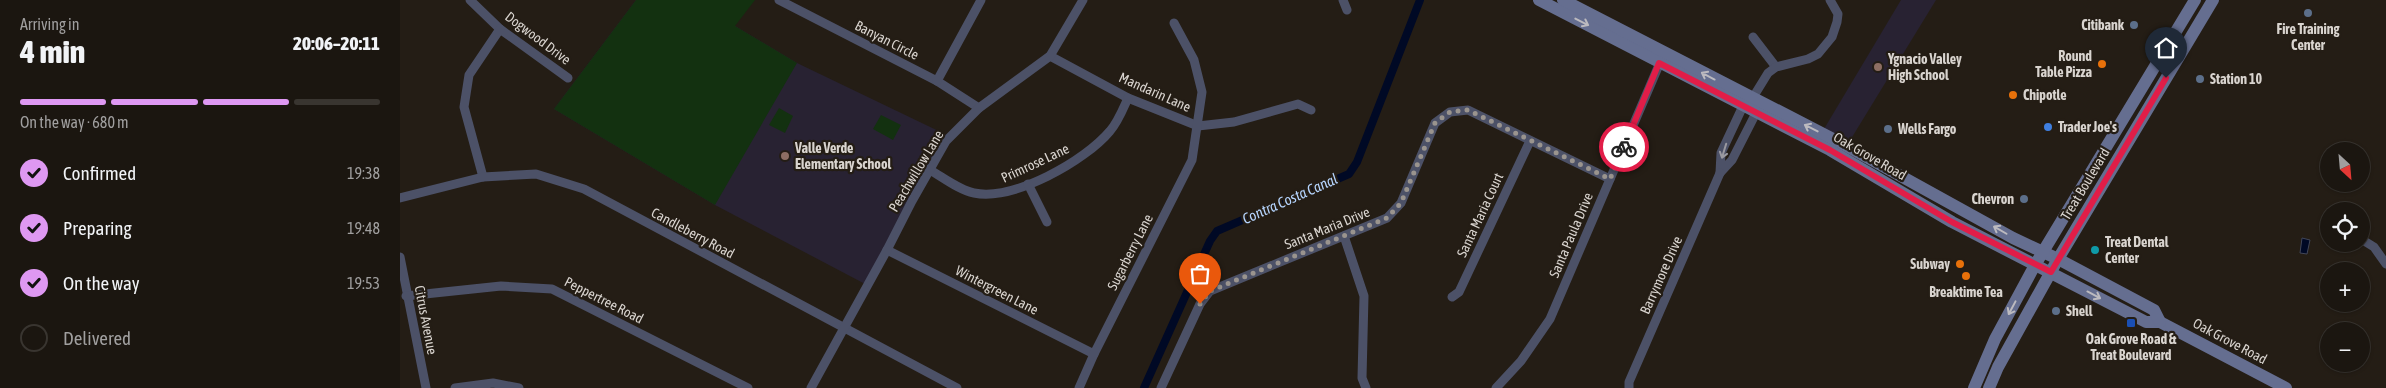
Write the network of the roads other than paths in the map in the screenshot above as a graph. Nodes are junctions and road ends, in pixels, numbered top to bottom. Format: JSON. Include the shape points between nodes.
{"nodes":[{"id":1,"x":470,"y":0,"type":"edge"},
{"id":2,"x":780,"y":0,"type":"edge"},
{"id":3,"x":968,"y":0,"type":"edge"},
{"id":4,"x":1083,"y":0,"type":"edge"},
{"id":5,"x":1343,"y":0,"type":"edge"},
{"id":6,"x":1539,"y":0,"type":"edge"},
{"id":7,"x":1563,"y":0,"type":"edge"},
{"id":8,"x":1830,"y":0,"type":"edge"},
{"id":9,"x":2194,"y":0,"type":"edge"},
{"id":10,"x":2213,"y":0,"type":"edge"},
{"id":11,"x":979,"y":3,"type":"edge"},
{"id":12,"x":1347,"y":10,"type":"dead end"},
{"id":13,"x":1174,"y":23,"type":"dead end"},
{"id":14,"x":500,"y":29,"type":"junction"},
{"id":15,"x":1753,"y":37,"type":"dead end"},
{"id":16,"x":1050,"y":56,"type":"junction"},
{"id":17,"x":1662,"y":58,"type":"junction"},
{"id":18,"x":1776,"y":67,"type":"junction"},
{"id":19,"x":568,"y":78,"type":"dead end"},
{"id":20,"x":937,"y":81,"type":"junction"},
{"id":21,"x":1128,"y":98,"type":"junction"},
{"id":22,"x":1747,"y":102,"type":"junction"},
{"id":23,"x":979,"y":108,"type":"junction"},
{"id":24,"x":1311,"y":110,"type":"dead end"},
{"id":25,"x":1756,"y":113,"type":"junction"},
{"id":26,"x":1198,"y":126,"type":"junction"},
{"id":27,"x":1530,"y":141,"type":"junction"},
{"id":28,"x":930,"y":170,"type":"junction"},
{"id":29,"x":1720,"y":173,"type":"junction"},
{"id":30,"x":483,"y":177,"type":"junction"},
{"id":31,"x":1610,"y":179,"type":"junction"},
{"id":32,"x":1028,"y":184,"type":"junction"},
{"id":33,"x":400,"y":198,"type":"edge"},
{"id":34,"x":1046,"y":222,"type":"dead end"},
{"id":35,"x":1344,"y":236,"type":"junction"},
{"id":36,"x":2370,"y":244,"type":"edge"},
{"id":37,"x":887,"y":250,"type":"junction"},
{"id":38,"x":2043,"y":252,"type":"junction"},
{"id":39,"x":400,"y":257,"type":"edge"},
{"id":40,"x":2058,"y":259,"type":"junction"},
{"id":41,"x":2386,"y":264,"type":"edge"},
{"id":42,"x":2035,"y":265,"type":"junction"},
{"id":43,"x":2051,"y":272,"type":"junction"},
{"id":44,"x":406,"y":296,"type":"junction"},
{"id":45,"x":1452,"y":297,"type":"dead end"},
{"id":46,"x":2160,"y":322,"type":"junction"},
{"id":47,"x":842,"y":328,"type":"junction"},
{"id":48,"x":1094,"y":354,"type":"junction"},
{"id":49,"x":426,"y":388,"type":"edge"},
{"id":50,"x":455,"y":388,"type":"edge"},
{"id":51,"x":519,"y":388,"type":"edge"},
{"id":52,"x":748,"y":388,"type":"edge"},
{"id":53,"x":811,"y":388,"type":"edge"},
{"id":54,"x":957,"y":388,"type":"edge"},
{"id":55,"x":1079,"y":388,"type":"edge"},
{"id":56,"x":1161,"y":388,"type":"edge"},
{"id":57,"x":1366,"y":388,"type":"edge"},
{"id":58,"x":1496,"y":388,"type":"edge"},
{"id":59,"x":1629,"y":388,"type":"edge"},
{"id":60,"x":1974,"y":388,"type":"edge"},
{"id":61,"x":1989,"y":388,"type":"edge"},
{"id":62,"x":2285,"y":388,"type":"edge"}],
"edges":[{"from":1,"to":14,"type":"street","name":"Dogwood Drive"},
{"from":2,"to":20,"type":"street","name":"Banyan Circle"},
{"from":3,"to":11,"type":"street"},
{"from":4,"to":16,"type":"street","name":"Peachwillow Lane"},
{"from":5,"to":12,"type":"street"},
{"from":6,"to":17,"type":"main road","name":"Oak Grove Road","one_way":true},
{"from":7,"to":17,"type":"main road","name":"Oak Grove Road"},
{"from":8,"to":18,"type":"street","via":[[1838,14],[1826,46],[1808,60]]},
{"from":9,"to":38,"type":"main road","name":"Treat Boulevard"},
{"from":10,"to":40,"type":"main road","name":"Treat Boulevard"},
{"from":11,"to":20,"type":"street"},
{"from":13,"to":26,"type":"street","name":"Sugarberry Lane","via":[[1194,60],[1202,92]]},
{"from":14,"to":19,"type":"street","name":"Dogwood Drive"},
{"from":14,"to":30,"type":"street","via":[[469,74],[464,107]]},
{"from":15,"to":18,"type":"street"},
{"from":16,"to":21,"type":"street","name":"Mandarin Lane"},
{"from":16,"to":23,"type":"street","name":"Peachwillow Lane"},
{"from":17,"to":22,"type":"main road","name":"Oak Grove Road"},
{"from":17,"to":31,"type":"street","name":"Santa Paula Drive"},
{"from":18,"to":22,"type":"street","name":"Barrymore Drive"},
{"from":20,"to":23,"type":"street","name":"Banyan Circle"},
{"from":21,"to":26,"type":"street","name":"Mandarin Lane"},
{"from":21,"to":32,"type":"street","name":"Primrose Lane","via":[[1111,130],[1096,146],[1078,159]]},
{"from":22,"to":25,"type":"main road","name":"Oak Grove Road"},
{"from":22,"to":29,"type":"street","name":"Barrymore Drive","one_way":true,"via":[[1721,153]]},
{"from":38,"to":22,"type":"main road","name":"Oak Grove Road","one_way":true,"via":[[1841,143]]},
{"from":23,"to":28,"type":"street","name":"Peachwillow Lane","via":[[946,142]]},
{"from":24,"to":26,"type":"street","name":"Mandarin Lane","via":[[1298,104],[1234,122]]},
{"from":25,"to":29,"type":"street","name":"Barrymore Drive","via":[[1732,160]]},
{"from":25,"to":42,"type":"main road","name":"Oak Grove Road","via":[[1830,150],[1952,222]]},
{"from":26,"to":48,"type":"street","name":"Sugarberry Lane","via":[[1192,160]]},
{"from":27,"to":31,"type":"street","name":"Santa Maria Drive"},
{"from":27,"to":35,"type":"street","name":"Santa Maria Drive","via":[[1468,110],[1450,112],[1435,123],[1401,203],[1387,218]]},
{"from":27,"to":45,"type":"street","name":"Santa Maria Court","via":[[1460,292]]},
{"from":28,"to":32,"type":"street","name":"Primrose Lane","via":[[975,194],[1002,193]]},
{"from":28,"to":37,"type":"street","name":"Peachwillow Lane"},
{"from":29,"to":59,"type":"street","name":"Barrymore Drive"},
{"from":30,"to":33,"type":"street","name":"Candleberry Road"},
{"from":30,"to":47,"type":"street","name":"Candleberry Road","via":[[536,174],[584,189]]},
{"from":31,"to":58,"type":"street","name":"Santa Paula Drive","via":[[1550,319],[1522,361]]},
{"from":32,"to":34,"type":"street"},
{"from":35,"to":56,"type":"street","name":"Santa Maria Drive","via":[[1210,291],[1200,304]]},
{"from":35,"to":57,"type":"street","via":[[1364,296],[1362,378]]},
{"from":36,"to":41,"type":"street"},
{"from":37,"to":47,"type":"street","name":"Peachwillow Lane"},
{"from":37,"to":48,"type":"street","name":"Wintergreen Lane"},
{"from":38,"to":40,"type":"main road","name":"Oak Grove Road"},
{"from":38,"to":42,"type":"main road","name":"Treat Boulevard"},
{"from":39,"to":44,"type":"street","name":"Citrus Avenue"},
{"from":40,"to":43,"type":"main road","name":"Treat Boulevard"},
{"from":40,"to":46,"type":"main road","name":"Oak Grove Road","via":[[2154,310]]},
{"from":42,"to":43,"type":"main road","name":"Oak Grove Road"},
{"from":42,"to":60,"type":"main road","name":"Treat Boulevard","one_way":true,"via":[[1995,339]]},
{"from":43,"to":46,"type":"main road","name":"Oak Grove Road","one_way":true,"via":[[2146,322]]},
{"from":43,"to":61,"type":"main road","name":"Treat Boulevard"},
{"from":44,"to":49,"type":"street","name":"Citrus Avenue"},
{"from":44,"to":52,"type":"street","name":"Peppertree Road","via":[[501,286],[552,289]]},
{"from":46,"to":62,"type":"main road","name":"Oak Grove Road"},
{"from":47,"to":53,"type":"street","name":"Peachwillow Lane"},
{"from":47,"to":54,"type":"street","name":"Candleberry Road"},
{"from":48,"to":55,"type":"street","name":"Sugarberry Lane"},
{"from":50,"to":51,"type":"street","via":[[493,383]]}]}
